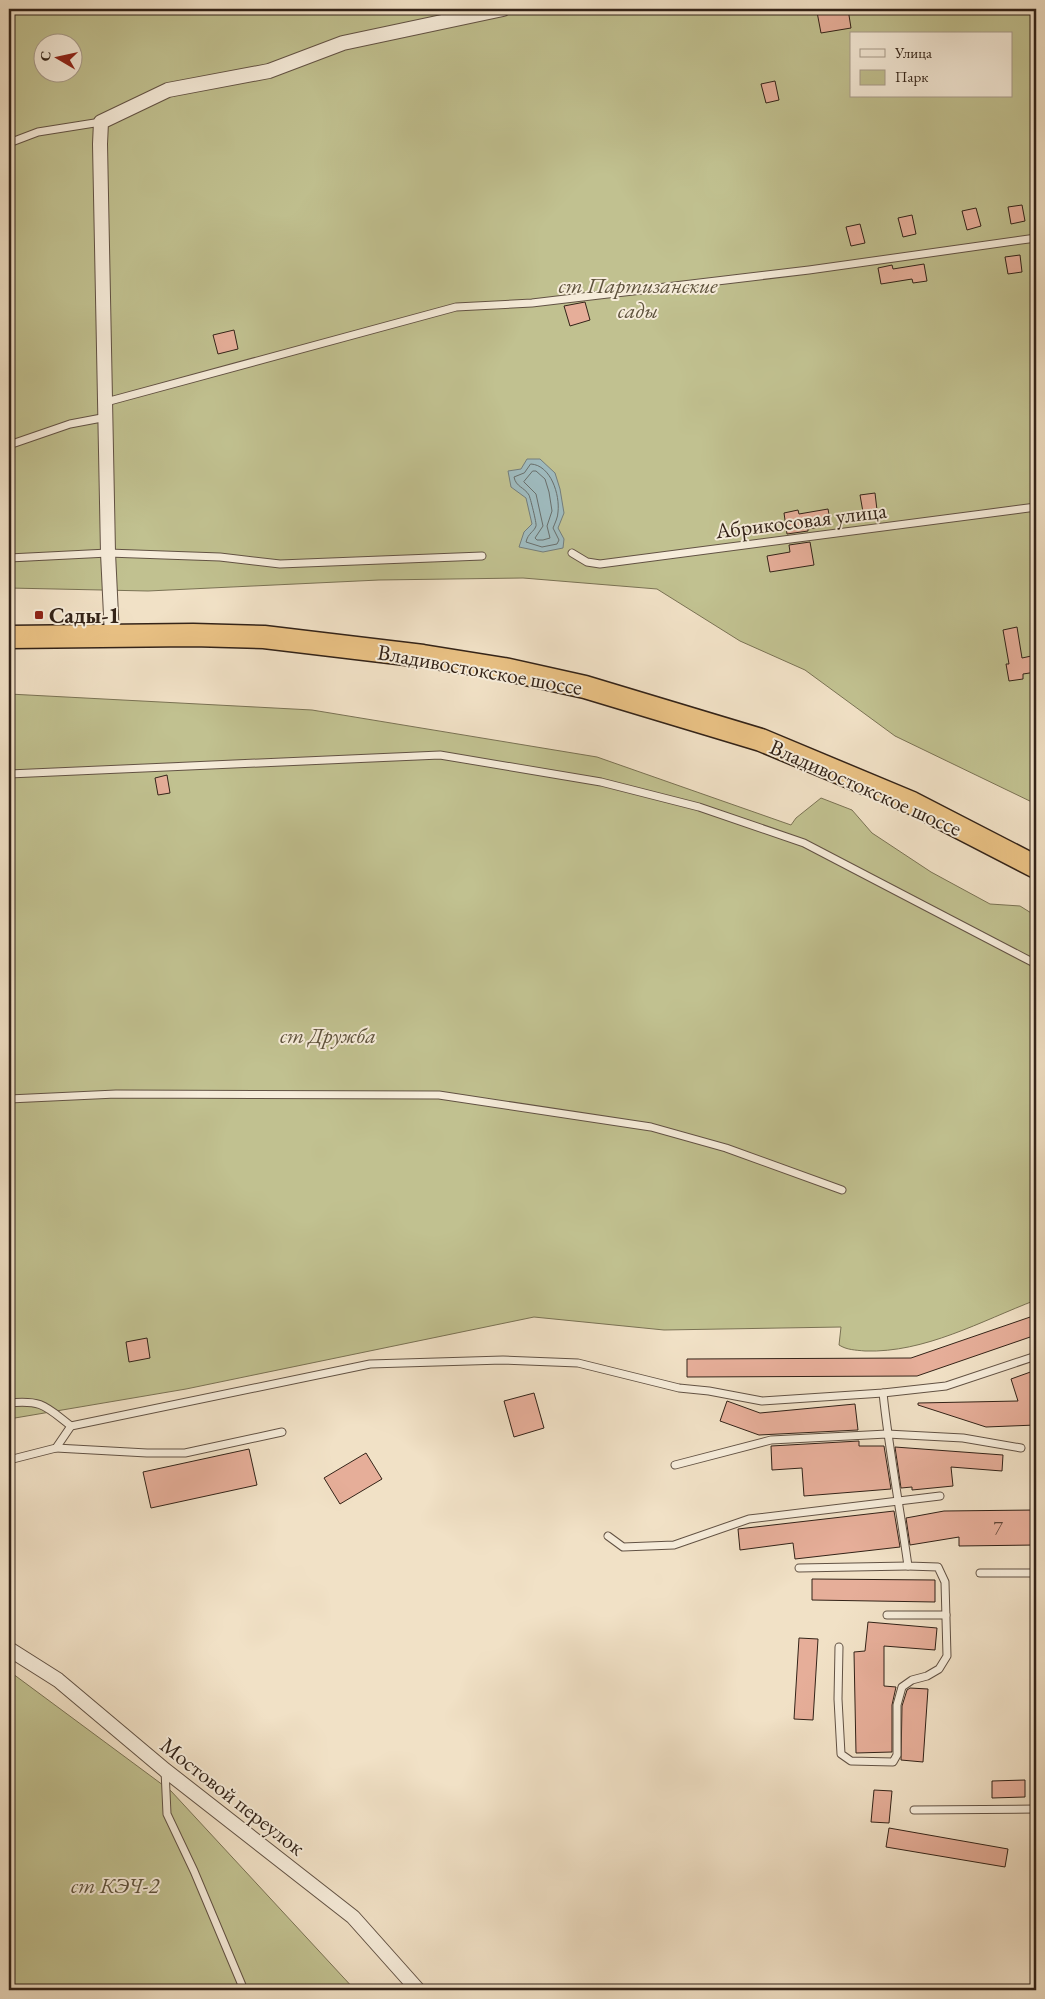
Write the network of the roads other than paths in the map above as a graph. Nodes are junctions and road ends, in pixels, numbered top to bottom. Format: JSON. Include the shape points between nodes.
{"nodes":[{"id":1,"x":503,"y":9,"type":"edge"},
{"id":2,"x":101,"y":122,"type":"junction"},
{"id":3,"x":9,"y":143,"type":"edge"},
{"id":4,"x":1036,"y":238,"type":"edge"},
{"id":5,"x":106,"y":402,"type":"junction"},
{"id":6,"x":107,"y":417,"type":"junction"},
{"id":7,"x":9,"y":445,"type":"edge"},
{"id":8,"x":1036,"y":507,"type":"edge"},
{"id":9,"x":108,"y":553,"type":"junction"},
{"id":10,"x":572,"y":553,"type":"dead end"},
{"id":11,"x":482,"y":556,"type":"dead end"},
{"id":12,"x":9,"y":558,"type":"edge"},
{"id":13,"x":112,"y":636,"type":"junction"},
{"id":14,"x":9,"y":637,"type":"edge"},
{"id":15,"x":9,"y":774,"type":"edge"},
{"id":16,"x":1036,"y":867,"type":"edge"},
{"id":17,"x":1036,"y":964,"type":"edge"},
{"id":18,"x":9,"y":1099,"type":"edge"},
{"id":19,"x":842,"y":1190,"type":"dead end"},
{"id":20,"x":1036,"y":1356,"type":"edge"},
{"id":21,"x":883,"y":1393,"type":"junction"},
{"id":22,"x":9,"y":1403,"type":"edge"},
{"id":23,"x":71,"y":1426,"type":"junction"},
{"id":24,"x":282,"y":1432,"type":"dead end"},
{"id":25,"x":887,"y":1434,"type":"junction"},
{"id":26,"x":56,"y":1448,"type":"junction"},
{"id":27,"x":1021,"y":1448,"type":"dead end"},
{"id":28,"x":9,"y":1460,"type":"edge"},
{"id":29,"x":675,"y":1465,"type":"dead end"},
{"id":30,"x":940,"y":1496,"type":"dead end"},
{"id":31,"x":900,"y":1501,"type":"junction"},
{"id":32,"x":608,"y":1536,"type":"dead end"},
{"id":33,"x":908,"y":1566,"type":"junction"},
{"id":34,"x":799,"y":1568,"type":"dead end"},
{"id":35,"x":980,"y":1573,"type":"dead end"},
{"id":36,"x":1036,"y":1573,"type":"edge"},
{"id":37,"x":887,"y":1614,"type":"dead end"},
{"id":38,"x":946,"y":1615,"type":"junction"},
{"id":39,"x":840,"y":1647,"type":"dead end"},
{"id":40,"x":9,"y":1649,"type":"edge"},
{"id":41,"x":165,"y":1770,"type":"junction"},
{"id":42,"x":1036,"y":1809,"type":"edge"},
{"id":43,"x":914,"y":1810,"type":"dead end"},
{"id":44,"x":244,"y":1990,"type":"edge"},
{"id":45,"x":418,"y":1990,"type":"edge"}],
"edges":[{"from":1,"to":2,"type":"street","via":[[343,42],[269,71],[168,90]]},
{"from":2,"to":3,"type":"lane","via":[[38,132]]},
{"from":2,"to":5,"type":"street"},
{"from":4,"to":5,"type":"lane","via":[[810,270],[532,302],[456,307]]},
{"from":5,"to":6,"type":"street"},
{"from":6,"to":7,"type":"lane","via":[[70,424]]},
{"from":6,"to":9,"type":"street"},
{"from":8,"to":10,"type":"lane","name":"Абрикосовая улица","via":[[600,564],[587,562]]},
{"from":9,"to":11,"type":"lane","via":[[220,557],[280,564]]},
{"from":9,"to":12,"type":"lane"},
{"from":9,"to":13,"type":"street"},
{"from":13,"to":14,"type":"highway","name":"Владивостокское шоссе"},
{"from":13,"to":16,"type":"highway","name":"Владивостокское шоссе","via":[[264,637],[423,656],[585,687],[761,740],[912,803]]},
{"from":15,"to":17,"type":"lane","via":[[440,755],[601,782],[698,806],[804,843]]},
{"from":18,"to":19,"type":"lane","via":[[116,1094],[439,1095],[651,1127],[726,1148]]},
{"from":20,"to":21,"type":"lane","via":[[946,1386]]},
{"from":21,"to":23,"type":"lane","via":[[762,1401],[679,1388],[578,1363],[503,1360],[370,1364]]},
{"from":21,"to":25,"type":"lane"},
{"from":22,"to":23,"type":"lane","via":[[30,1401],[45,1406]]},
{"from":23,"to":26,"type":"lane"},
{"from":24,"to":26,"type":"lane","via":[[185,1453]]},
{"from":25,"to":27,"type":"lane","via":[[962,1438]]},
{"from":25,"to":29,"type":"lane","via":[[771,1440]]},
{"from":25,"to":31,"type":"lane"},
{"from":26,"to":28,"type":"lane"},
{"from":30,"to":31,"type":"lane"},
{"from":31,"to":32,"type":"lane","via":[[748,1519],[674,1545],[623,1547]]},
{"from":31,"to":33,"type":"lane"},
{"from":33,"to":34,"type":"lane"},
{"from":33,"to":38,"type":"lane","via":[[938,1567],[945,1582]]},
{"from":35,"to":36,"type":"lane"},
{"from":37,"to":38,"type":"lane"},
{"from":38,"to":39,"type":"lane","via":[[947,1656],[940,1669],[912,1680],[902,1688],[897,1705],[897,1755],[893,1762],[851,1761],[841,1754]]},
{"from":40,"to":41,"type":"street","name":"Мостовой переулок","via":[[58,1680]]},
{"from":41,"to":44,"type":"lane","via":[[167,1814]]},
{"from":41,"to":45,"type":"street","name":"Мостовой переулок","via":[[353,1917]]},
{"from":42,"to":43,"type":"lane"}]}
